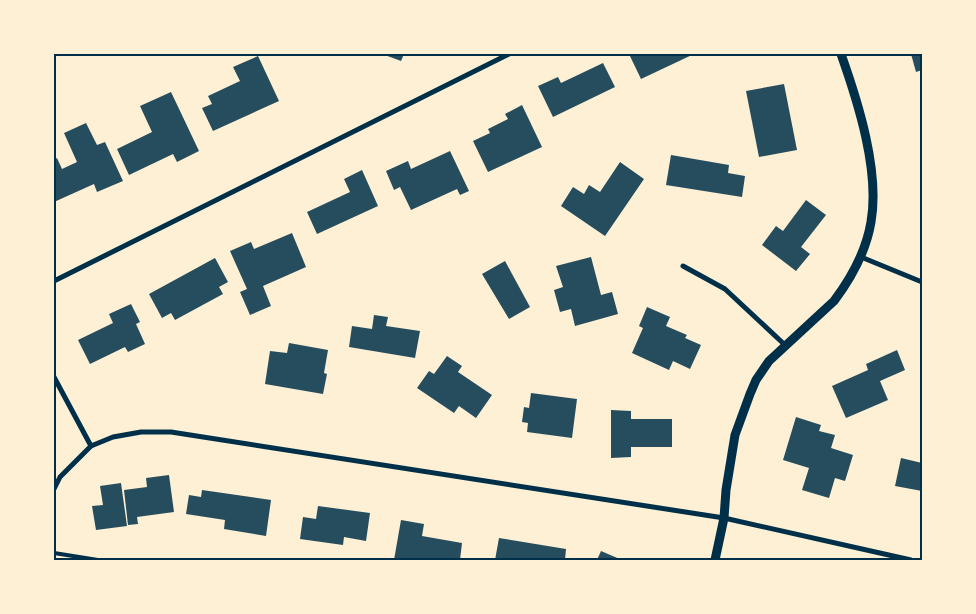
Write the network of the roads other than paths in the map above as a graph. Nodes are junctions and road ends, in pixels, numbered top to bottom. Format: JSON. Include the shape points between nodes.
{"nodes":[{"id":1,"x":494,"y":54,"type":"edge"},
{"id":2,"x":509,"y":54,"type":"edge"},
{"id":3,"x":841,"y":54,"type":"edge"},
{"id":4,"x":498,"y":60,"type":"junction"},
{"id":5,"x":861,"y":257,"type":"junction"},
{"id":6,"x":683,"y":266,"type":"dead end"},
{"id":7,"x":54,"y":281,"type":"edge"},
{"id":8,"x":922,"y":282,"type":"edge"},
{"id":9,"x":785,"y":345,"type":"junction"},
{"id":10,"x":54,"y":377,"type":"edge"},
{"id":11,"x":91,"y":446,"type":"junction"},
{"id":12,"x":54,"y":490,"type":"edge"},
{"id":13,"x":724,"y":518,"type":"junction"},
{"id":14,"x":54,"y":553,"type":"edge"},
{"id":15,"x":98,"y":560,"type":"edge"},
{"id":16,"x":715,"y":560,"type":"edge"},
{"id":17,"x":911,"y":560,"type":"edge"}],
"edges":[{"from":1,"to":4,"type":"street"},
{"from":2,"to":4,"type":"street"},
{"from":3,"to":5,"type":"street","via":[[861,116],[871,171],[873,209]]},
{"from":4,"to":7,"type":"street"},
{"from":5,"to":8,"type":"street"},
{"from":5,"to":9,"type":"street","via":[[834,300]]},
{"from":6,"to":9,"type":"street","via":[[725,289]]},
{"from":9,"to":13,"type":"street","via":[[756,380],[743,408],[726,490]]},
{"from":10,"to":11,"type":"street"},
{"from":11,"to":12,"type":"street","via":[[60,477]]},
{"from":11,"to":13,"type":"street","via":[[113,437],[141,432],[171,432]]},
{"from":13,"to":16,"type":"street"},
{"from":13,"to":17,"type":"street"},
{"from":14,"to":15,"type":"lane"}]}
